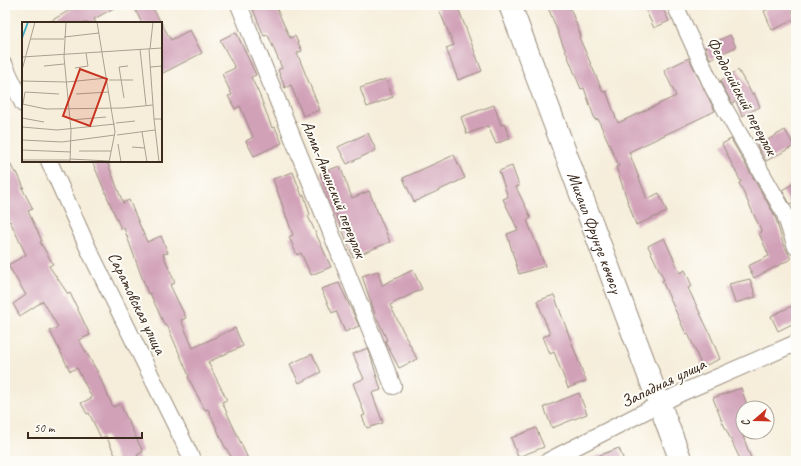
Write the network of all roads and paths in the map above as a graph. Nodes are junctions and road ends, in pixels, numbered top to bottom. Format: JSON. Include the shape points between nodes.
{"nodes":[{"id":1,"x":239,"y":5,"type":"edge"},
{"id":2,"x":510,"y":5,"type":"edge"},
{"id":3,"x":675,"y":5,"type":"edge"},
{"id":4,"x":5,"y":66,"type":"edge"},
{"id":5,"x":22,"y":102,"type":"edge"},
{"id":6,"x":49,"y":162,"type":"edge"},
{"id":7,"x":796,"y":247,"type":"edge"},
{"id":8,"x":796,"y":343,"type":"edge"},
{"id":9,"x":393,"y":386,"type":"dead end"},
{"id":10,"x":659,"y":404,"type":"junction"},
{"id":11,"x":193,"y":461,"type":"edge"},
{"id":12,"x":548,"y":461,"type":"edge"},
{"id":13,"x":681,"y":461,"type":"edge"}],
"edges":[{"from":1,"to":9,"type":"street","name":"Алма-Атинский переулок"},
{"from":2,"to":10,"type":"main road","name":"Михаил Фрунзе көчөсү"},
{"from":3,"to":7,"type":"street","name":"Феодосийский переулок","via":[[713,88],[784,212]]},
{"from":4,"to":5,"type":"street"},
{"from":6,"to":11,"type":"street","name":"Саратовская улица","via":[[88,248]]},
{"from":8,"to":10,"type":"street","name":"Западная улица"},
{"from":10,"to":12,"type":"street","name":"Западная улица"},
{"from":10,"to":13,"type":"main road","name":"Михаил Фрунзе көчөсү"}]}
